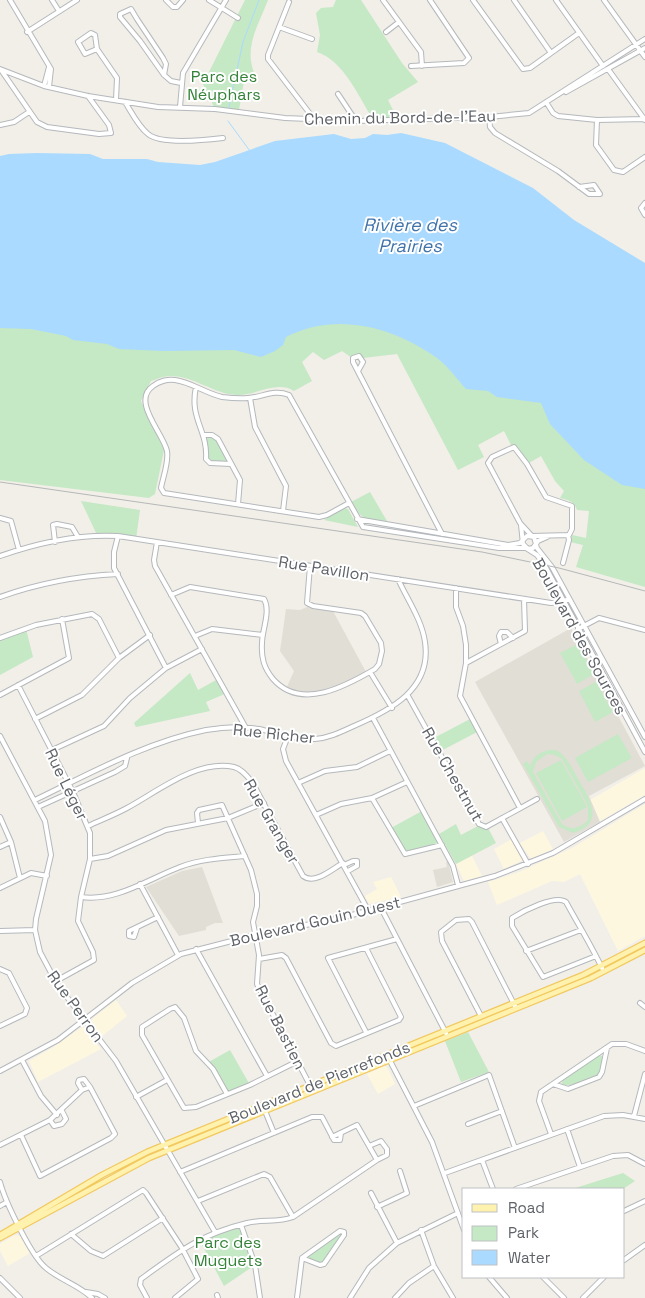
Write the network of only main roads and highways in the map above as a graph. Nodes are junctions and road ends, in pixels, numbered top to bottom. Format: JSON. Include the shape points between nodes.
{"nodes":[{"id":1,"x":645,"y":943,"type":"edge"},
{"id":2,"x":645,"y":950,"type":"edge"},
{"id":3,"x":515,"y":1005,"type":"junction"},
{"id":4,"x":20,"y":1226,"type":"junction"},
{"id":5,"x":0,"y":1237,"type":"edge"}],
"edges":[{"from":1,"to":3,"type":"main road","name":"Boulevard de Pierrefonds"},
{"from":2,"to":3,"type":"main road","name":"Boulevard de Pierrefonds","via":[[604,972]]},
{"from":3,"to":4,"type":"main road","name":"Boulevard de Pierrefonds","via":[[166,1151]]},
{"from":3,"to":4,"type":"main road","name":"Boulevard de Pierrefonds","via":[[163,1146],[110,1171]]},
{"from":4,"to":5,"type":"main road","name":"Boulevard de Pierrefonds"}]}
